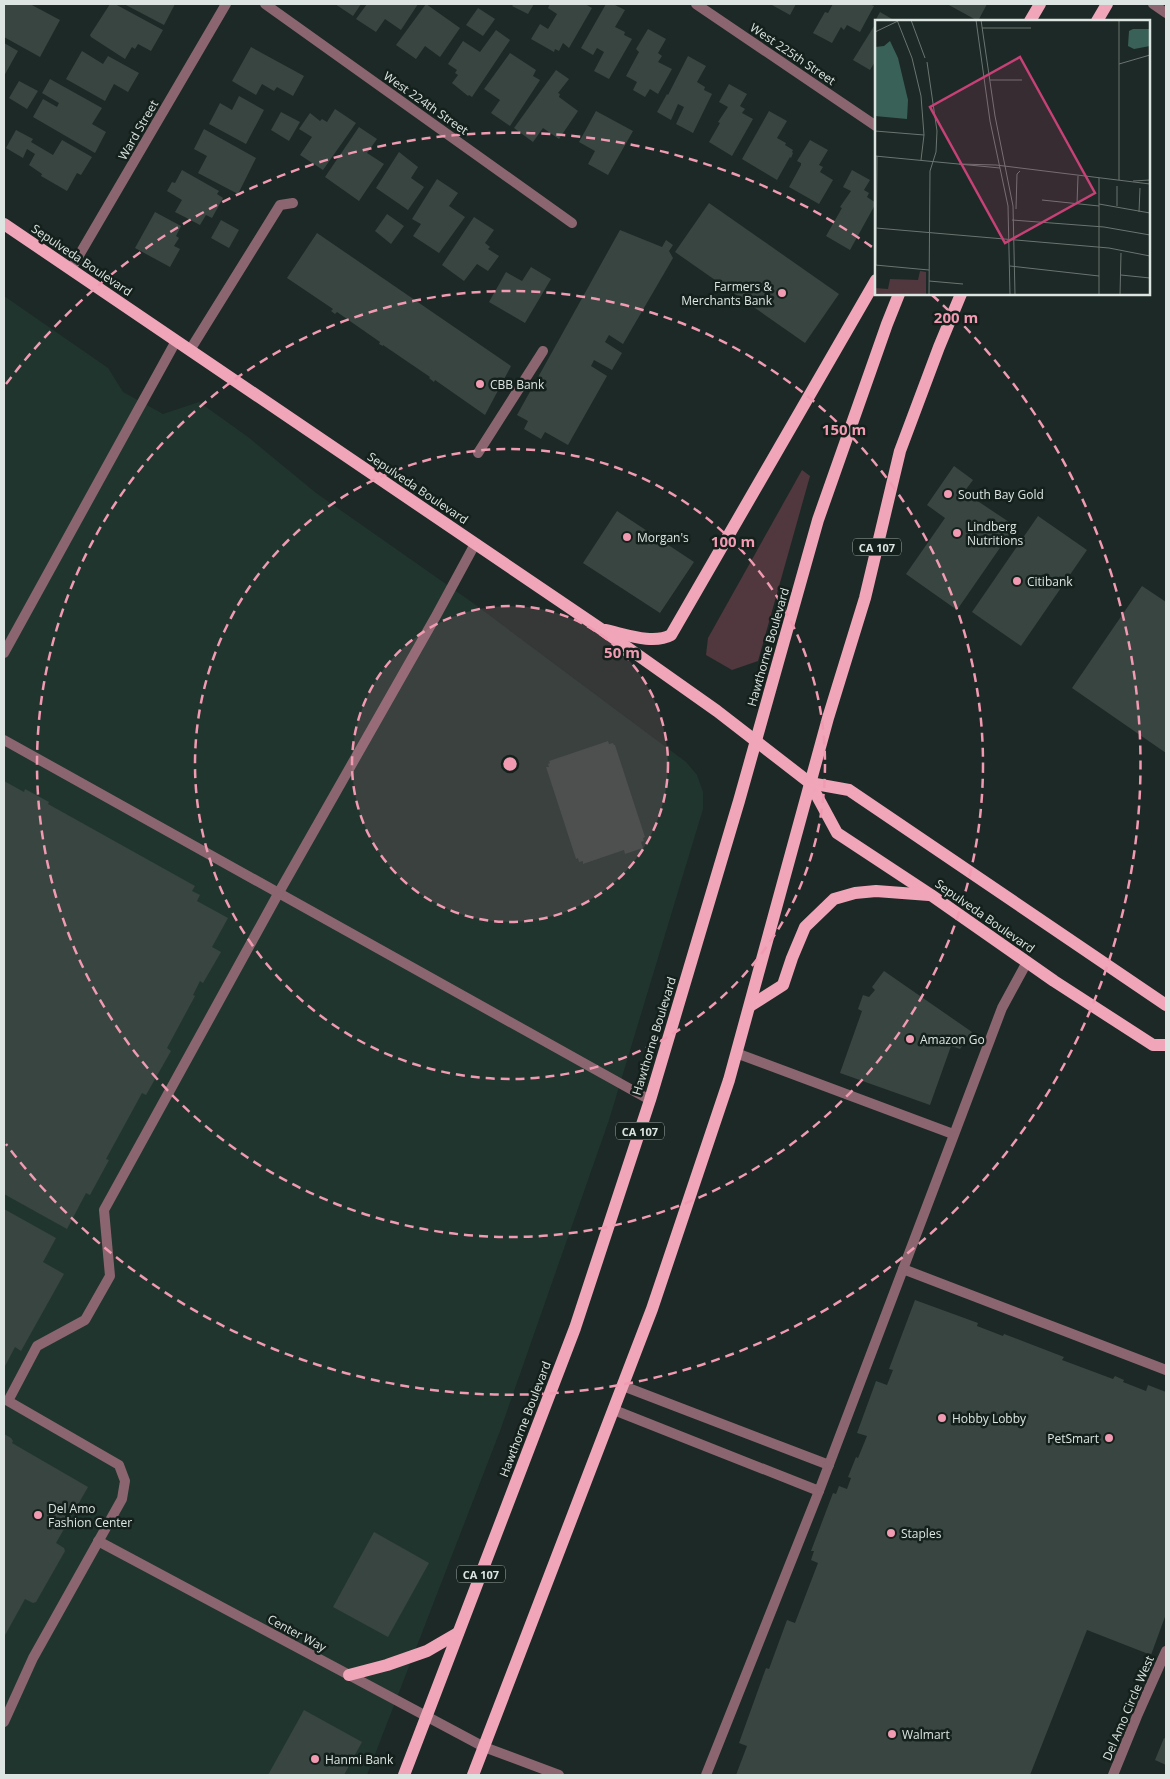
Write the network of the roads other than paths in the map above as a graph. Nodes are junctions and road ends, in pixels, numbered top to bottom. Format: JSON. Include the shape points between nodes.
{"nodes":[{"id":1,"x":226,"y":4,"type":"edge"},
{"id":2,"x":265,"y":4,"type":"edge"},
{"id":3,"x":696,"y":4,"type":"edge"},
{"id":4,"x":1040,"y":4,"type":"edge"},
{"id":5,"x":1107,"y":4,"type":"edge"},
{"id":6,"x":1153,"y":4,"type":"edge"},
{"id":7,"x":1166,"y":13,"type":"edge"},
{"id":8,"x":1031,"y":20,"type":"edge"},
{"id":9,"x":1098,"y":20,"type":"edge"},
{"id":10,"x":875,"y":125,"type":"edge"},
{"id":11,"x":293,"y":203,"type":"dead end"},
{"id":12,"x":572,"y":223,"type":"dead end"},
{"id":13,"x":4,"y":224,"type":"edge"},
{"id":14,"x":72,"y":269,"type":"junction"},
{"id":15,"x":875,"y":282,"type":"edge"},
{"id":16,"x":899,"y":295,"type":"edge"},
{"id":17,"x":960,"y":295,"type":"edge"},
{"id":18,"x":176,"y":341,"type":"junction"},
{"id":19,"x":190,"y":350,"type":"junction"},
{"id":20,"x":543,"y":351,"type":"dead end"},
{"id":21,"x":478,"y":453,"type":"dead end"},
{"id":22,"x":475,"y":544,"type":"junction"},
{"id":23,"x":601,"y":629,"type":"junction"},
{"id":24,"x":4,"y":653,"type":"edge"},
{"id":25,"x":4,"y":740,"type":"edge"},
{"id":26,"x":754,"y":740,"type":"junction"},
{"id":27,"x":810,"y":783,"type":"junction"},
{"id":28,"x":278,"y":894,"type":"junction"},
{"id":29,"x":931,"y":896,"type":"junction"},
{"id":30,"x":1027,"y":962,"type":"junction"},
{"id":31,"x":1166,"y":1005,"type":"edge"},
{"id":32,"x":750,"y":1006,"type":"junction"},
{"id":33,"x":1166,"y":1046,"type":"edge"},
{"id":34,"x":736,"y":1053,"type":"junction"},
{"id":35,"x":650,"y":1100,"type":"junction"},
{"id":36,"x":953,"y":1134,"type":"junction"},
{"id":37,"x":903,"y":1269,"type":"junction"},
{"id":38,"x":1166,"y":1370,"type":"edge"},
{"id":39,"x":623,"y":1386,"type":"junction"},
{"id":40,"x":614,"y":1410,"type":"junction"},
{"id":41,"x":829,"y":1465,"type":"junction"},
{"id":42,"x":819,"y":1492,"type":"junction"},
{"id":43,"x":98,"y":1541,"type":"junction"},
{"id":44,"x":458,"y":1633,"type":"junction"},
{"id":45,"x":1166,"y":1650,"type":"edge"},
{"id":46,"x":349,"y":1675,"type":"junction"},
{"id":47,"x":426,"y":1716,"type":"junction"},
{"id":48,"x":4,"y":1722,"type":"edge"},
{"id":49,"x":484,"y":1747,"type":"junction"},
{"id":50,"x":404,"y":1775,"type":"edge"},
{"id":51,"x":473,"y":1775,"type":"edge"},
{"id":52,"x":559,"y":1775,"type":"edge"},
{"id":53,"x":706,"y":1775,"type":"edge"},
{"id":54,"x":1113,"y":1775,"type":"edge"}],
"edges":[{"from":1,"to":14,"type":"street","name":"Ward Street"},
{"from":2,"to":12,"type":"street","name":"West 224th Street"},
{"from":3,"to":10,"type":"street","name":"West 225th Street"},
{"from":4,"to":8,"type":"main road"},
{"from":5,"to":9,"type":"main road"},
{"from":6,"to":7,"type":"street"},
{"from":11,"to":19,"type":"street","via":[[280,205]]},
{"from":13,"to":14,"type":"main road","name":"Sepulveda Boulevard"},
{"from":14,"to":18,"type":"main road","name":"Sepulveda Boulevard"},
{"from":15,"to":23,"type":"main road","via":[[671,634],[651,639]]},
{"from":16,"to":26,"type":"main road","name":"Hawthorne Boulevard","number":"CA 107","via":[[818,520]]},
{"from":17,"to":27,"type":"main road","number":"CA 107","via":[[900,451],[865,598]]},
{"from":18,"to":19,"type":"main road","name":"Sepulveda Boulevard"},
{"from":18,"to":24,"type":"street"},
{"from":19,"to":22,"type":"main road","name":"Sepulveda Boulevard"},
{"from":20,"to":21,"type":"street"},
{"from":22,"to":23,"type":"main road","name":"Sepulveda Boulevard"},
{"from":22,"to":28,"type":"street"},
{"from":23,"to":26,"type":"main road","name":"Sepulveda Boulevard"},
{"from":25,"to":28,"type":"street"},
{"from":26,"to":27,"type":"main road","name":"Sepulveda Boulevard"},
{"from":26,"to":35,"type":"main road","name":"Hawthorne Boulevard","number":"CA 107"},
{"from":27,"to":29,"type":"main road","name":"Sepulveda Boulevard","via":[[837,833]]},
{"from":27,"to":31,"type":"main road","name":"Sepulveda Boulevard","via":[[849,790]]},
{"from":27,"to":32,"type":"main road","number":"CA 107"},
{"from":28,"to":35,"type":"street"},
{"from":28,"to":43,"type":"street","via":[[104,1210],[110,1276],[84,1320],[37,1346],[8,1401],[119,1465],[125,1481],[122,1499]]},
{"from":29,"to":30,"type":"main road","name":"Sepulveda Boulevard"},
{"from":29,"to":32,"type":"main road","via":[[876,891],[834,899],[805,927],[783,985]]},
{"from":30,"to":33,"type":"main road","name":"Sepulveda Boulevard","via":[[1153,1045]]},
{"from":30,"to":36,"type":"street","via":[[1002,1008]]},
{"from":32,"to":34,"type":"main road","number":"CA 107"},
{"from":34,"to":36,"type":"street"},
{"from":34,"to":39,"type":"main road","number":"CA 107","via":[[658,1291]]},
{"from":35,"to":44,"type":"main road","name":"Hawthorne Boulevard","number":"CA 107","via":[[575,1328]]},
{"from":36,"to":37,"type":"street"},
{"from":37,"to":38,"type":"street"},
{"from":37,"to":41,"type":"street"},
{"from":39,"to":40,"type":"main road","number":"CA 107"},
{"from":39,"to":41,"type":"street"},
{"from":40,"to":42,"type":"street"},
{"from":40,"to":49,"type":"main road","number":"CA 107"},
{"from":41,"to":42,"type":"street"},
{"from":42,"to":53,"type":"street"},
{"from":43,"to":46,"type":"street","name":"Center Way"},
{"from":43,"to":48,"type":"street","via":[[33,1658]]},
{"from":44,"to":46,"type":"main road","via":[[427,1651]]},
{"from":44,"to":47,"type":"main road","name":"Hawthorne Boulevard","number":"CA 107"},
{"from":45,"to":54,"type":"street","name":"Del Amo Circle West"},
{"from":46,"to":47,"type":"street","name":"Center Way"},
{"from":47,"to":49,"type":"street","name":"Center Way"},
{"from":47,"to":50,"type":"main road","name":"Hawthorne Boulevard","number":"CA 107"},
{"from":49,"to":51,"type":"main road","number":"CA 107"},
{"from":49,"to":52,"type":"street","name":"Center Way"}]}
